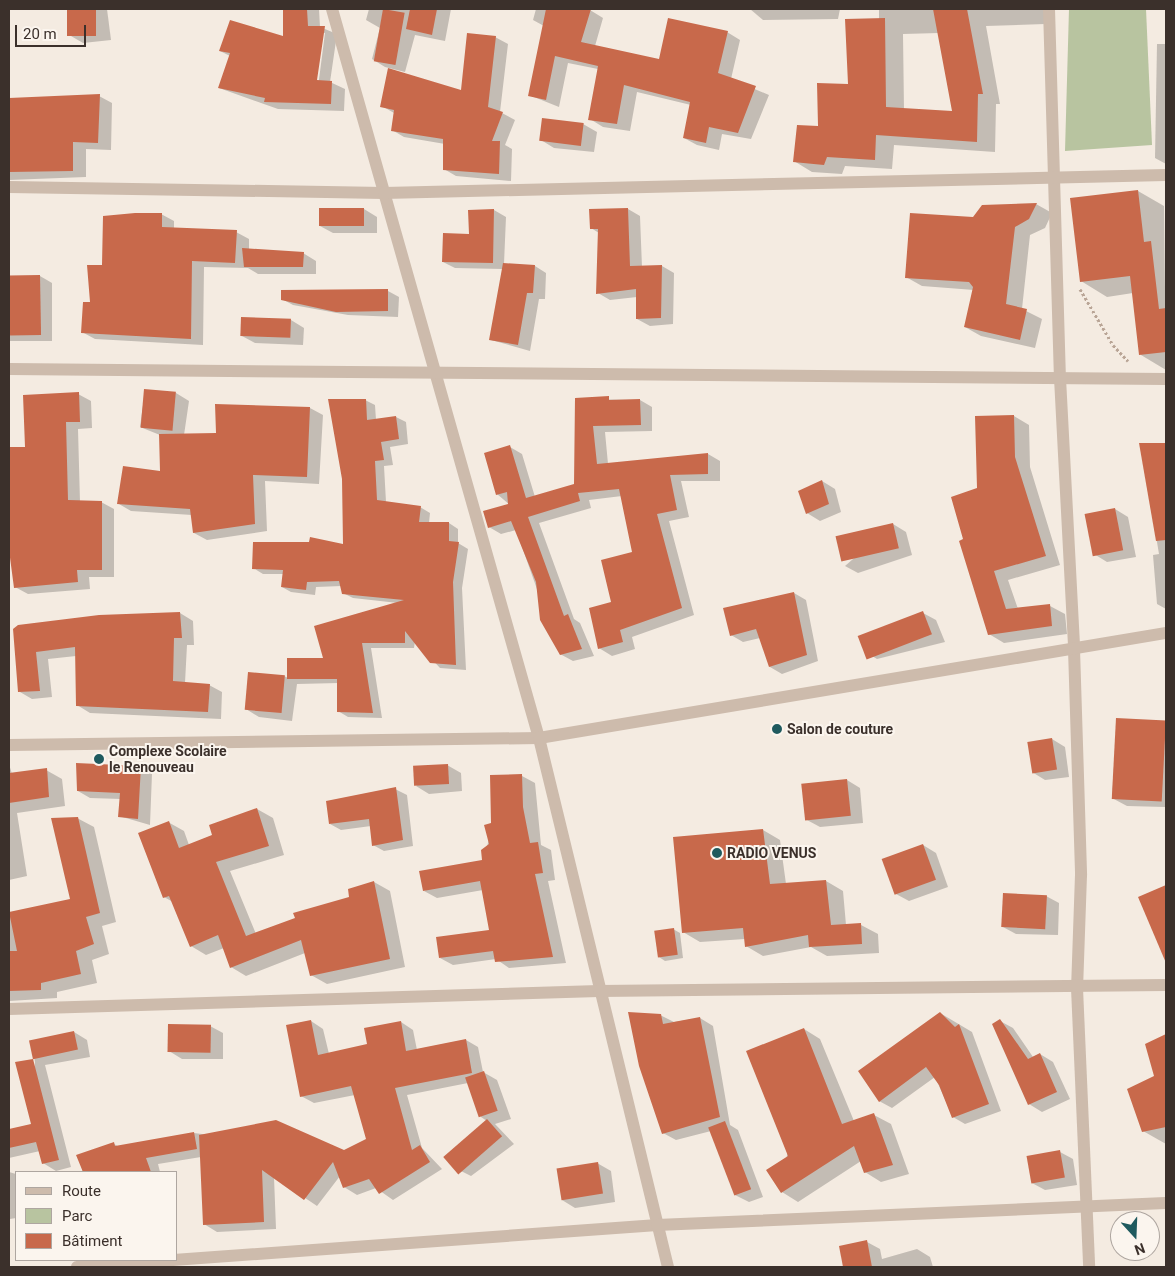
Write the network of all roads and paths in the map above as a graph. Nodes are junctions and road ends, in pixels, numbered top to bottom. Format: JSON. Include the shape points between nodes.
{"nodes":[{"id":1,"x":332,"y":9,"type":"edge"},
{"id":2,"x":1049,"y":9,"type":"edge"},
{"id":3,"x":1166,"y":175,"type":"edge"},
{"id":4,"x":1053,"y":177,"type":"junction"},
{"id":5,"x":9,"y":187,"type":"edge"},
{"id":6,"x":384,"y":193,"type":"junction"},
{"id":7,"x":1080,"y":289,"type":"dead end"},
{"id":8,"x":9,"y":369,"type":"edge"},
{"id":9,"x":434,"y":373,"type":"junction"},
{"id":10,"x":1060,"y":378,"type":"junction"},
{"id":11,"x":1161,"y":378,"type":"edge"},
{"id":12,"x":1166,"y":633,"type":"edge"},
{"id":13,"x":1074,"y":649,"type":"junction"},
{"id":14,"x":539,"y":738,"type":"junction"},
{"id":15,"x":9,"y":745,"type":"edge"},
{"id":16,"x":1166,"y":985,"type":"edge"},
{"id":17,"x":1077,"y":988,"type":"junction"},
{"id":18,"x":599,"y":992,"type":"junction"},
{"id":19,"x":9,"y":1009,"type":"edge"},
{"id":20,"x":1166,"y":1203,"type":"edge"},
{"id":21,"x":1086,"y":1206,"type":"junction"},
{"id":22,"x":657,"y":1225,"type":"junction"},
{"id":23,"x":178,"y":1260,"type":"edge"},
{"id":24,"x":160,"y":1261,"type":"edge"},
{"id":25,"x":77,"y":1267,"type":"edge"},
{"id":26,"x":668,"y":1267,"type":"edge"},
{"id":27,"x":1089,"y":1267,"type":"edge"}],
"edges":[{"from":1,"to":6,"type":"street"},
{"from":2,"to":4,"type":"street"},
{"from":3,"to":4,"type":"street"},
{"from":4,"to":6,"type":"street"},
{"from":4,"to":10,"type":"street"},
{"from":5,"to":6,"type":"street"},
{"from":6,"to":9,"type":"street"},
{"from":7,"to":11,"type":"path","via":[[1113,345],[1134,366]]},
{"from":8,"to":9,"type":"street"},
{"from":9,"to":10,"type":"street"},
{"from":9,"to":14,"type":"street"},
{"from":10,"to":11,"type":"street"},
{"from":10,"to":13,"type":"street"},
{"from":12,"to":13,"type":"street"},
{"from":13,"to":14,"type":"street"},
{"from":13,"to":17,"type":"street","via":[[1081,875]]},
{"from":14,"to":15,"type":"street"},
{"from":14,"to":18,"type":"street"},
{"from":16,"to":17,"type":"street"},
{"from":17,"to":18,"type":"street"},
{"from":17,"to":21,"type":"street"},
{"from":18,"to":19,"type":"street"},
{"from":18,"to":22,"type":"street"},
{"from":20,"to":21,"type":"street"},
{"from":21,"to":22,"type":"street"},
{"from":21,"to":27,"type":"street"},
{"from":22,"to":23,"type":"street"},
{"from":22,"to":26,"type":"street"},
{"from":24,"to":25,"type":"street"}]}
